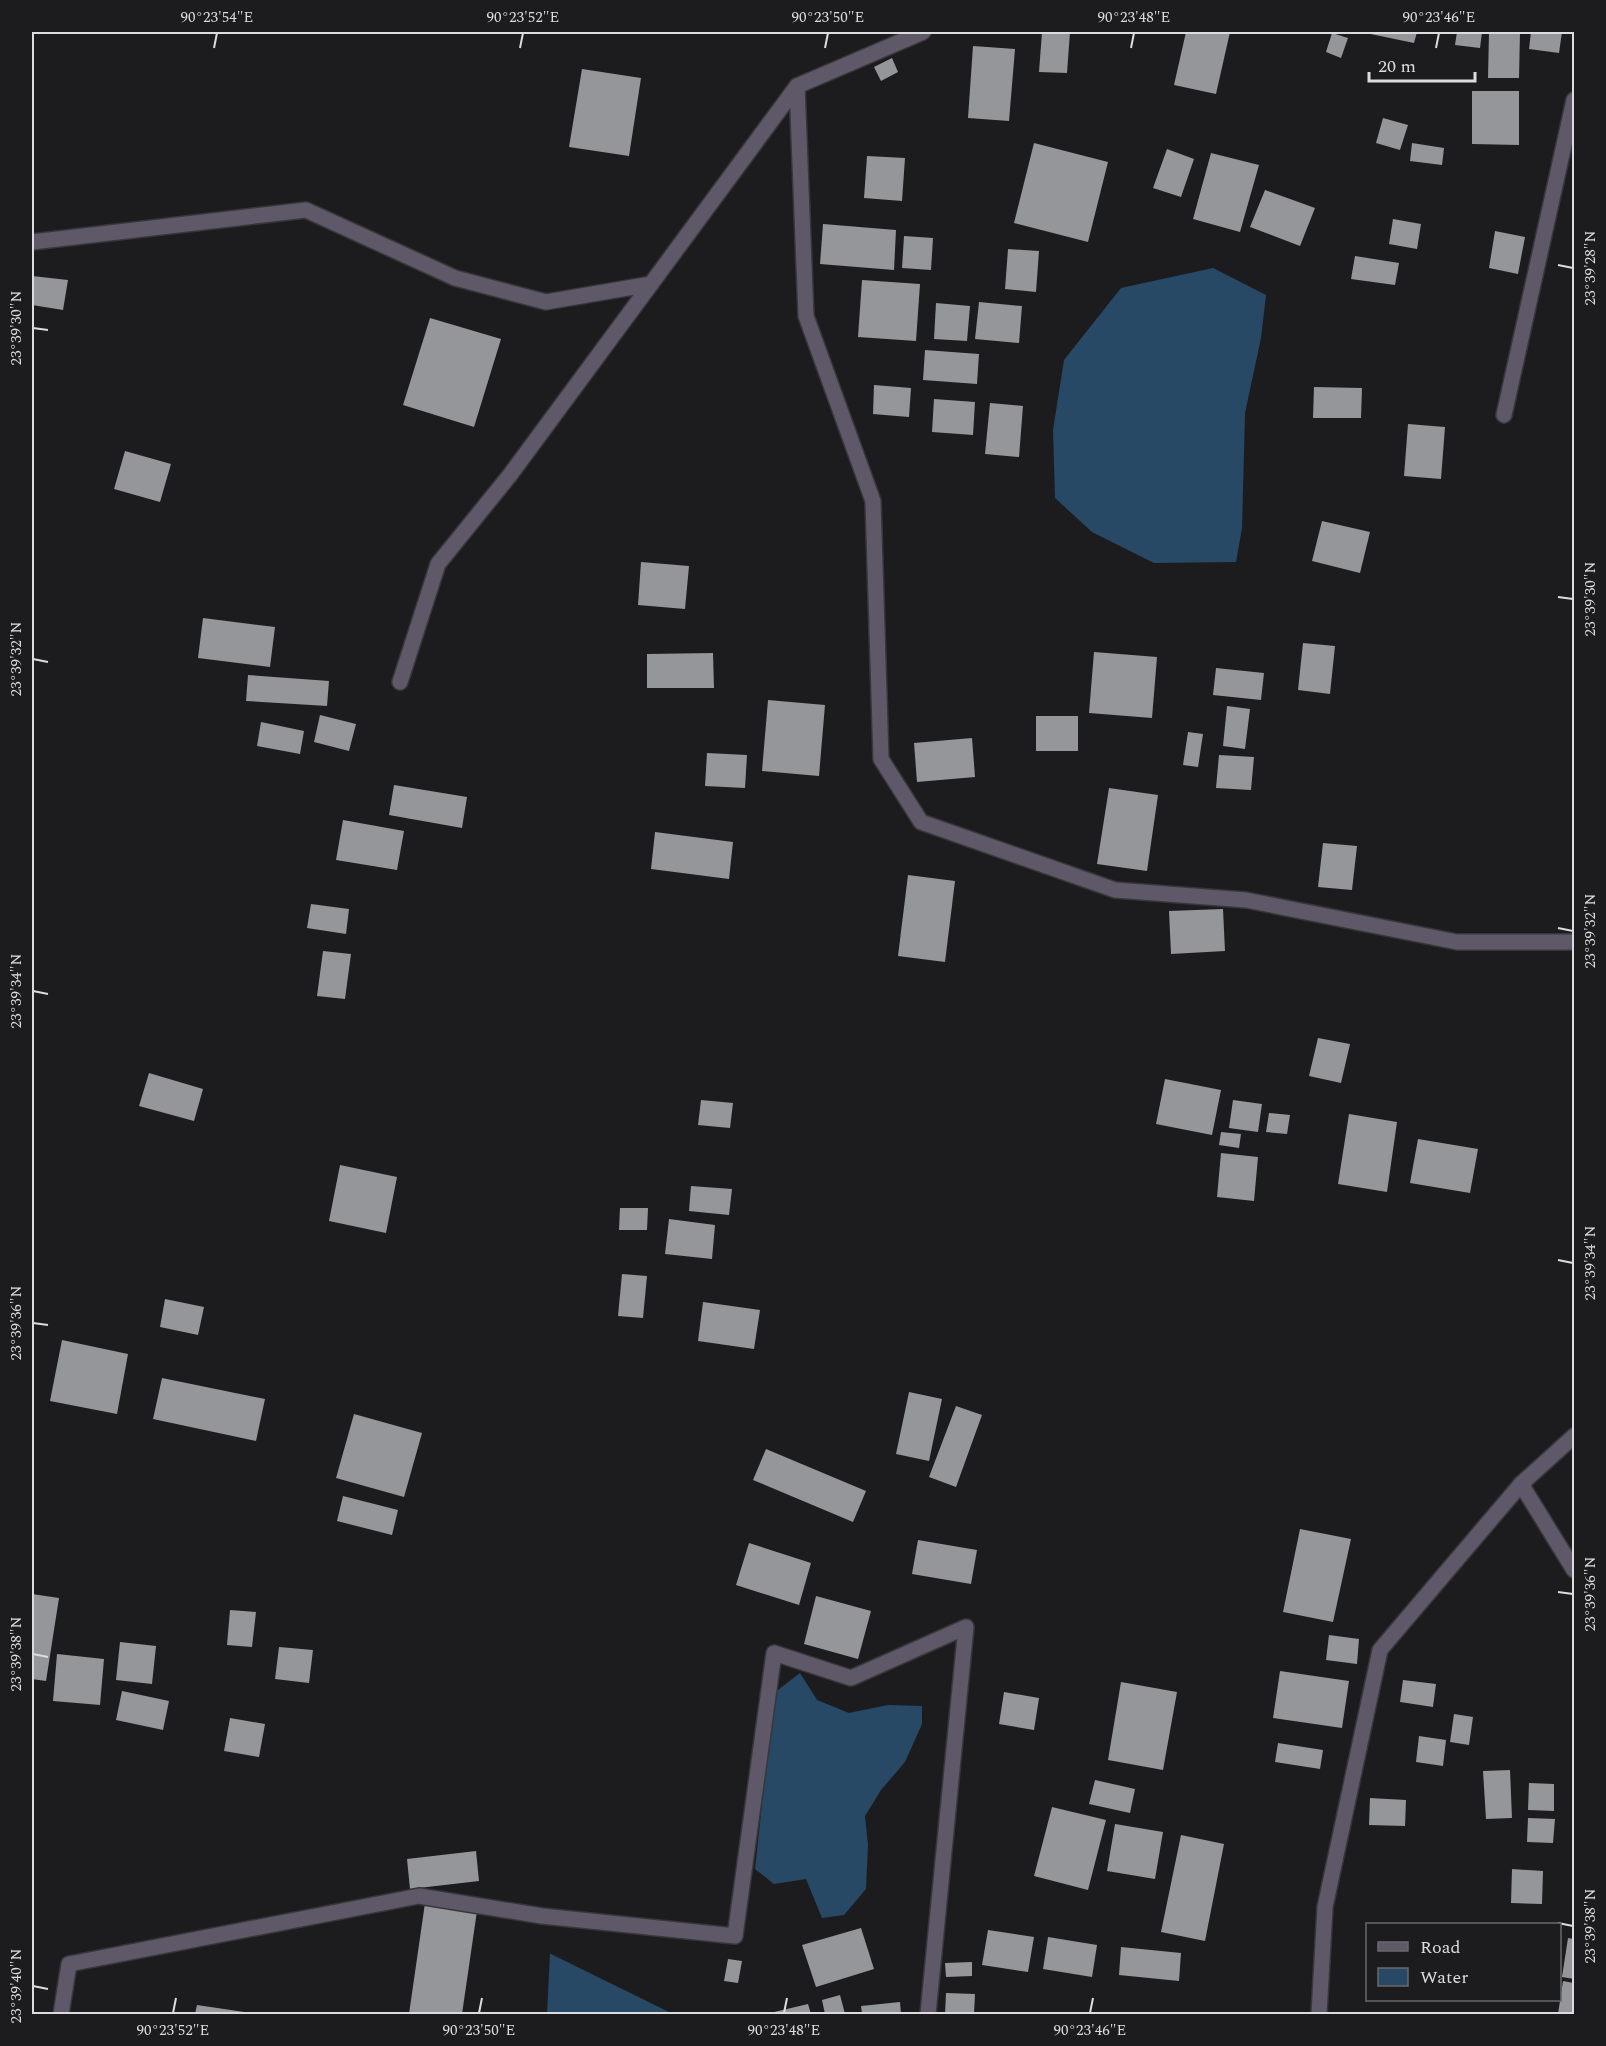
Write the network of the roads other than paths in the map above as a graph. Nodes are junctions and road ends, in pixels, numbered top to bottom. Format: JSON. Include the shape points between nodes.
{"nodes":[{"id":1,"x":923,"y":32,"type":"edge"},
{"id":2,"x":798,"y":86,"type":"junction"},
{"id":3,"x":1575,"y":100,"type":"edge"},
{"id":4,"x":32,"y":242,"type":"edge"},
{"id":5,"x":651,"y":284,"type":"junction"},
{"id":6,"x":1504,"y":415,"type":"dead end"},
{"id":7,"x":400,"y":682,"type":"dead end"},
{"id":8,"x":1575,"y":942,"type":"edge"},
{"id":9,"x":1575,"y":1436,"type":"edge"},
{"id":10,"x":1521,"y":1484,"type":"junction"},
{"id":11,"x":1575,"y":1570,"type":"edge"},
{"id":12,"x":60,"y":2014,"type":"edge"},
{"id":13,"x":928,"y":2014,"type":"edge"},
{"id":14,"x":1319,"y":2014,"type":"edge"}],
"edges":[{"from":1,"to":2,"type":"street"},
{"from":2,"to":5,"type":"street"},
{"from":2,"to":8,"type":"street","via":[[806,316],[873,501],[880,759],[921,822],[1115,890],[1246,900],[1457,942]]},
{"from":3,"to":6,"type":"street"},
{"from":4,"to":5,"type":"street","via":[[306,210],[455,278],[546,302]]},
{"from":5,"to":7,"type":"street","via":[[510,476],[438,564]]},
{"from":9,"to":10,"type":"street"},
{"from":10,"to":11,"type":"street"},
{"from":10,"to":14,"type":"street","via":[[1380,1650],[1325,1907]]},
{"from":12,"to":13,"type":"street","via":[[69,1964],[419,1896],[542,1916],[735,1936],[774,1653],[851,1678],[966,1627]]}]}
